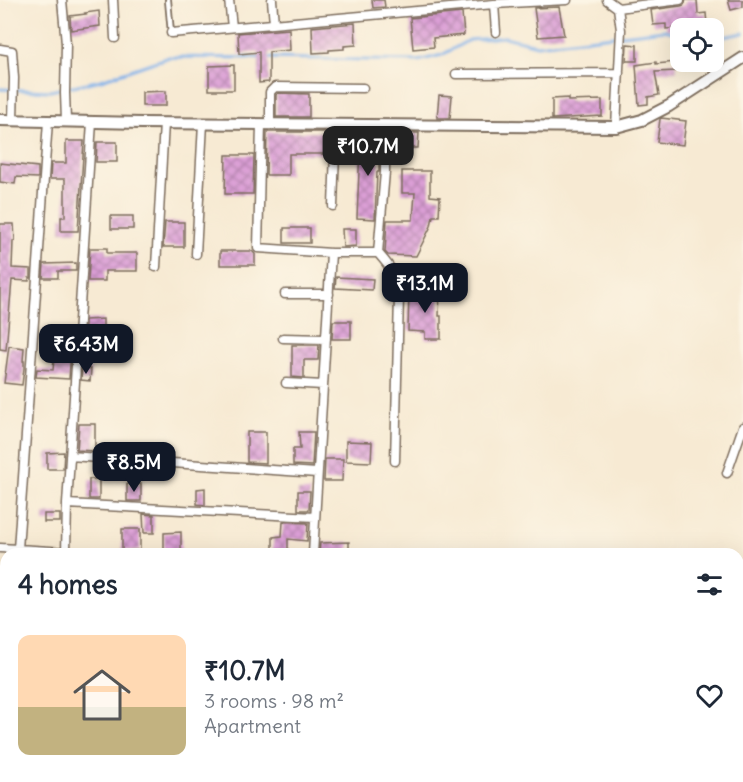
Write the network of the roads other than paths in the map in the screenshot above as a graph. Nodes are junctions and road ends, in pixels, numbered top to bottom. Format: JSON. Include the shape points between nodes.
{"nodes":[{"id":1,"x":62,"y":0,"type":"edge"},
{"id":2,"x":113,"y":0,"type":"edge"},
{"id":3,"x":168,"y":0,"type":"edge"},
{"id":4,"x":229,"y":0,"type":"edge"},
{"id":5,"x":272,"y":0,"type":"edge"},
{"id":6,"x":567,"y":0,"type":"edge"},
{"id":7,"x":607,"y":0,"type":"edge"},
{"id":8,"x":680,"y":0,"type":"edge"},
{"id":9,"x":494,"y":4,"type":"junction"},
{"id":10,"x":618,"y":8,"type":"junction"},
{"id":11,"x":274,"y":23,"type":"junction"},
{"id":12,"x":232,"y":27,"type":"junction"},
{"id":13,"x":496,"y":32,"type":"dead end"},
{"id":14,"x":171,"y":33,"type":"joint"},
{"id":15,"x":115,"y":38,"type":"dead end"},
{"id":16,"x":0,"y":49,"type":"edge"},
{"id":17,"x":743,"y":58,"type":"edge"},
{"id":18,"x":619,"y":73,"type":"junction"},
{"id":19,"x":456,"y":74,"type":"dead end"},
{"id":20,"x":363,"y":87,"type":"dead end"},
{"id":21,"x":0,"y":120,"type":"edge"},
{"id":22,"x":13,"y":120,"type":"junction"},
{"id":23,"x":48,"y":121,"type":"junction"},
{"id":24,"x":66,"y":121,"type":"junction"},
{"id":25,"x":92,"y":122,"type":"junction"},
{"id":26,"x":164,"y":123,"type":"junction"},
{"id":27,"x":203,"y":123,"type":"junction"},
{"id":28,"x":266,"y":124,"type":"junction"},
{"id":29,"x":336,"y":124,"type":"junction"},
{"id":30,"x":385,"y":124,"type":"junction"},
{"id":31,"x":616,"y":127,"type":"junction"},
{"id":32,"x":333,"y":206,"type":"dead end"},
{"id":33,"x":331,"y":253,"type":"junction"},
{"id":34,"x":378,"y":253,"type":"junction"},
{"id":35,"x":196,"y":254,"type":"dead end"},
{"id":36,"x":156,"y":267,"type":"dead end"},
{"id":37,"x":285,"y":294,"type":"dead end"},
{"id":38,"x":328,"y":294,"type":"junction"},
{"id":39,"x":283,"y":338,"type":"dead end"},
{"id":40,"x":326,"y":339,"type":"junction"},
{"id":41,"x":286,"y":383,"type":"dead end"},
{"id":42,"x":323,"y":385,"type":"junction"},
{"id":43,"x":743,"y":427,"type":"edge"},
{"id":44,"x":70,"y":456,"type":"junction"},
{"id":45,"x":395,"y":461,"type":"dead end"},
{"id":46,"x":317,"y":473,"type":"junction"},
{"id":47,"x":727,"y":473,"type":"dead end"},
{"id":48,"x":67,"y":504,"type":"junction"},
{"id":49,"x":315,"y":517,"type":"junction"},
{"id":50,"x":18,"y":548,"type":"edge"},
{"id":51,"x":66,"y":548,"type":"edge"},
{"id":52,"x":313,"y":548,"type":"edge"}],
"edges":[{"from":1,"to":24,"type":"street"},
{"from":2,"to":15,"type":"street"},
{"from":3,"to":14,"type":"lane"},
{"from":4,"to":12,"type":"street"},
{"from":5,"to":11,"type":"street"},
{"from":6,"to":9,"type":"street"},
{"from":7,"to":10,"type":"street"},
{"from":8,"to":10,"type":"street"},
{"from":9,"to":11,"type":"street"},
{"from":9,"to":13,"type":"street"},
{"from":10,"to":18,"type":"street"},
{"from":11,"to":12,"type":"street"},
{"from":12,"to":14,"type":"street"},
{"from":16,"to":22,"type":"street","via":[[12,51]]},
{"from":17,"to":31,"type":"street","via":[[669,106],[642,120]]},
{"from":18,"to":19,"type":"street"},
{"from":18,"to":31,"type":"street"},
{"from":20,"to":28,"type":"street","via":[[275,87],[270,92]]},
{"from":21,"to":22,"type":"street"},
{"from":22,"to":23,"type":"street"},
{"from":23,"to":24,"type":"street"},
{"from":23,"to":50,"type":"street"},
{"from":24,"to":25,"type":"street"},
{"from":25,"to":26,"type":"street"},
{"from":25,"to":44,"type":"street"},
{"from":26,"to":27,"type":"street"},
{"from":26,"to":36,"type":"street"},
{"from":27,"to":28,"type":"street"},
{"from":27,"to":35,"type":"street"},
{"from":28,"to":29,"type":"street"},
{"from":28,"to":33,"type":"street","via":[[258,248]]},
{"from":29,"to":30,"type":"street"},
{"from":29,"to":32,"type":"street"},
{"from":30,"to":31,"type":"street"},
{"from":30,"to":34,"type":"street"},
{"from":33,"to":34,"type":"street"},
{"from":33,"to":38,"type":"street"},
{"from":34,"to":45,"type":"street","via":[[392,269],[399,296]]},
{"from":37,"to":38,"type":"street"},
{"from":38,"to":40,"type":"street"},
{"from":39,"to":40,"type":"street"},
{"from":40,"to":42,"type":"street"},
{"from":41,"to":42,"type":"street"},
{"from":42,"to":46,"type":"street"},
{"from":43,"to":47,"type":"street"},
{"from":44,"to":46,"type":"street"},
{"from":44,"to":48,"type":"street"},
{"from":46,"to":49,"type":"street"},
{"from":48,"to":49,"type":"street"},
{"from":48,"to":51,"type":"street"},
{"from":49,"to":52,"type":"street"}]}
